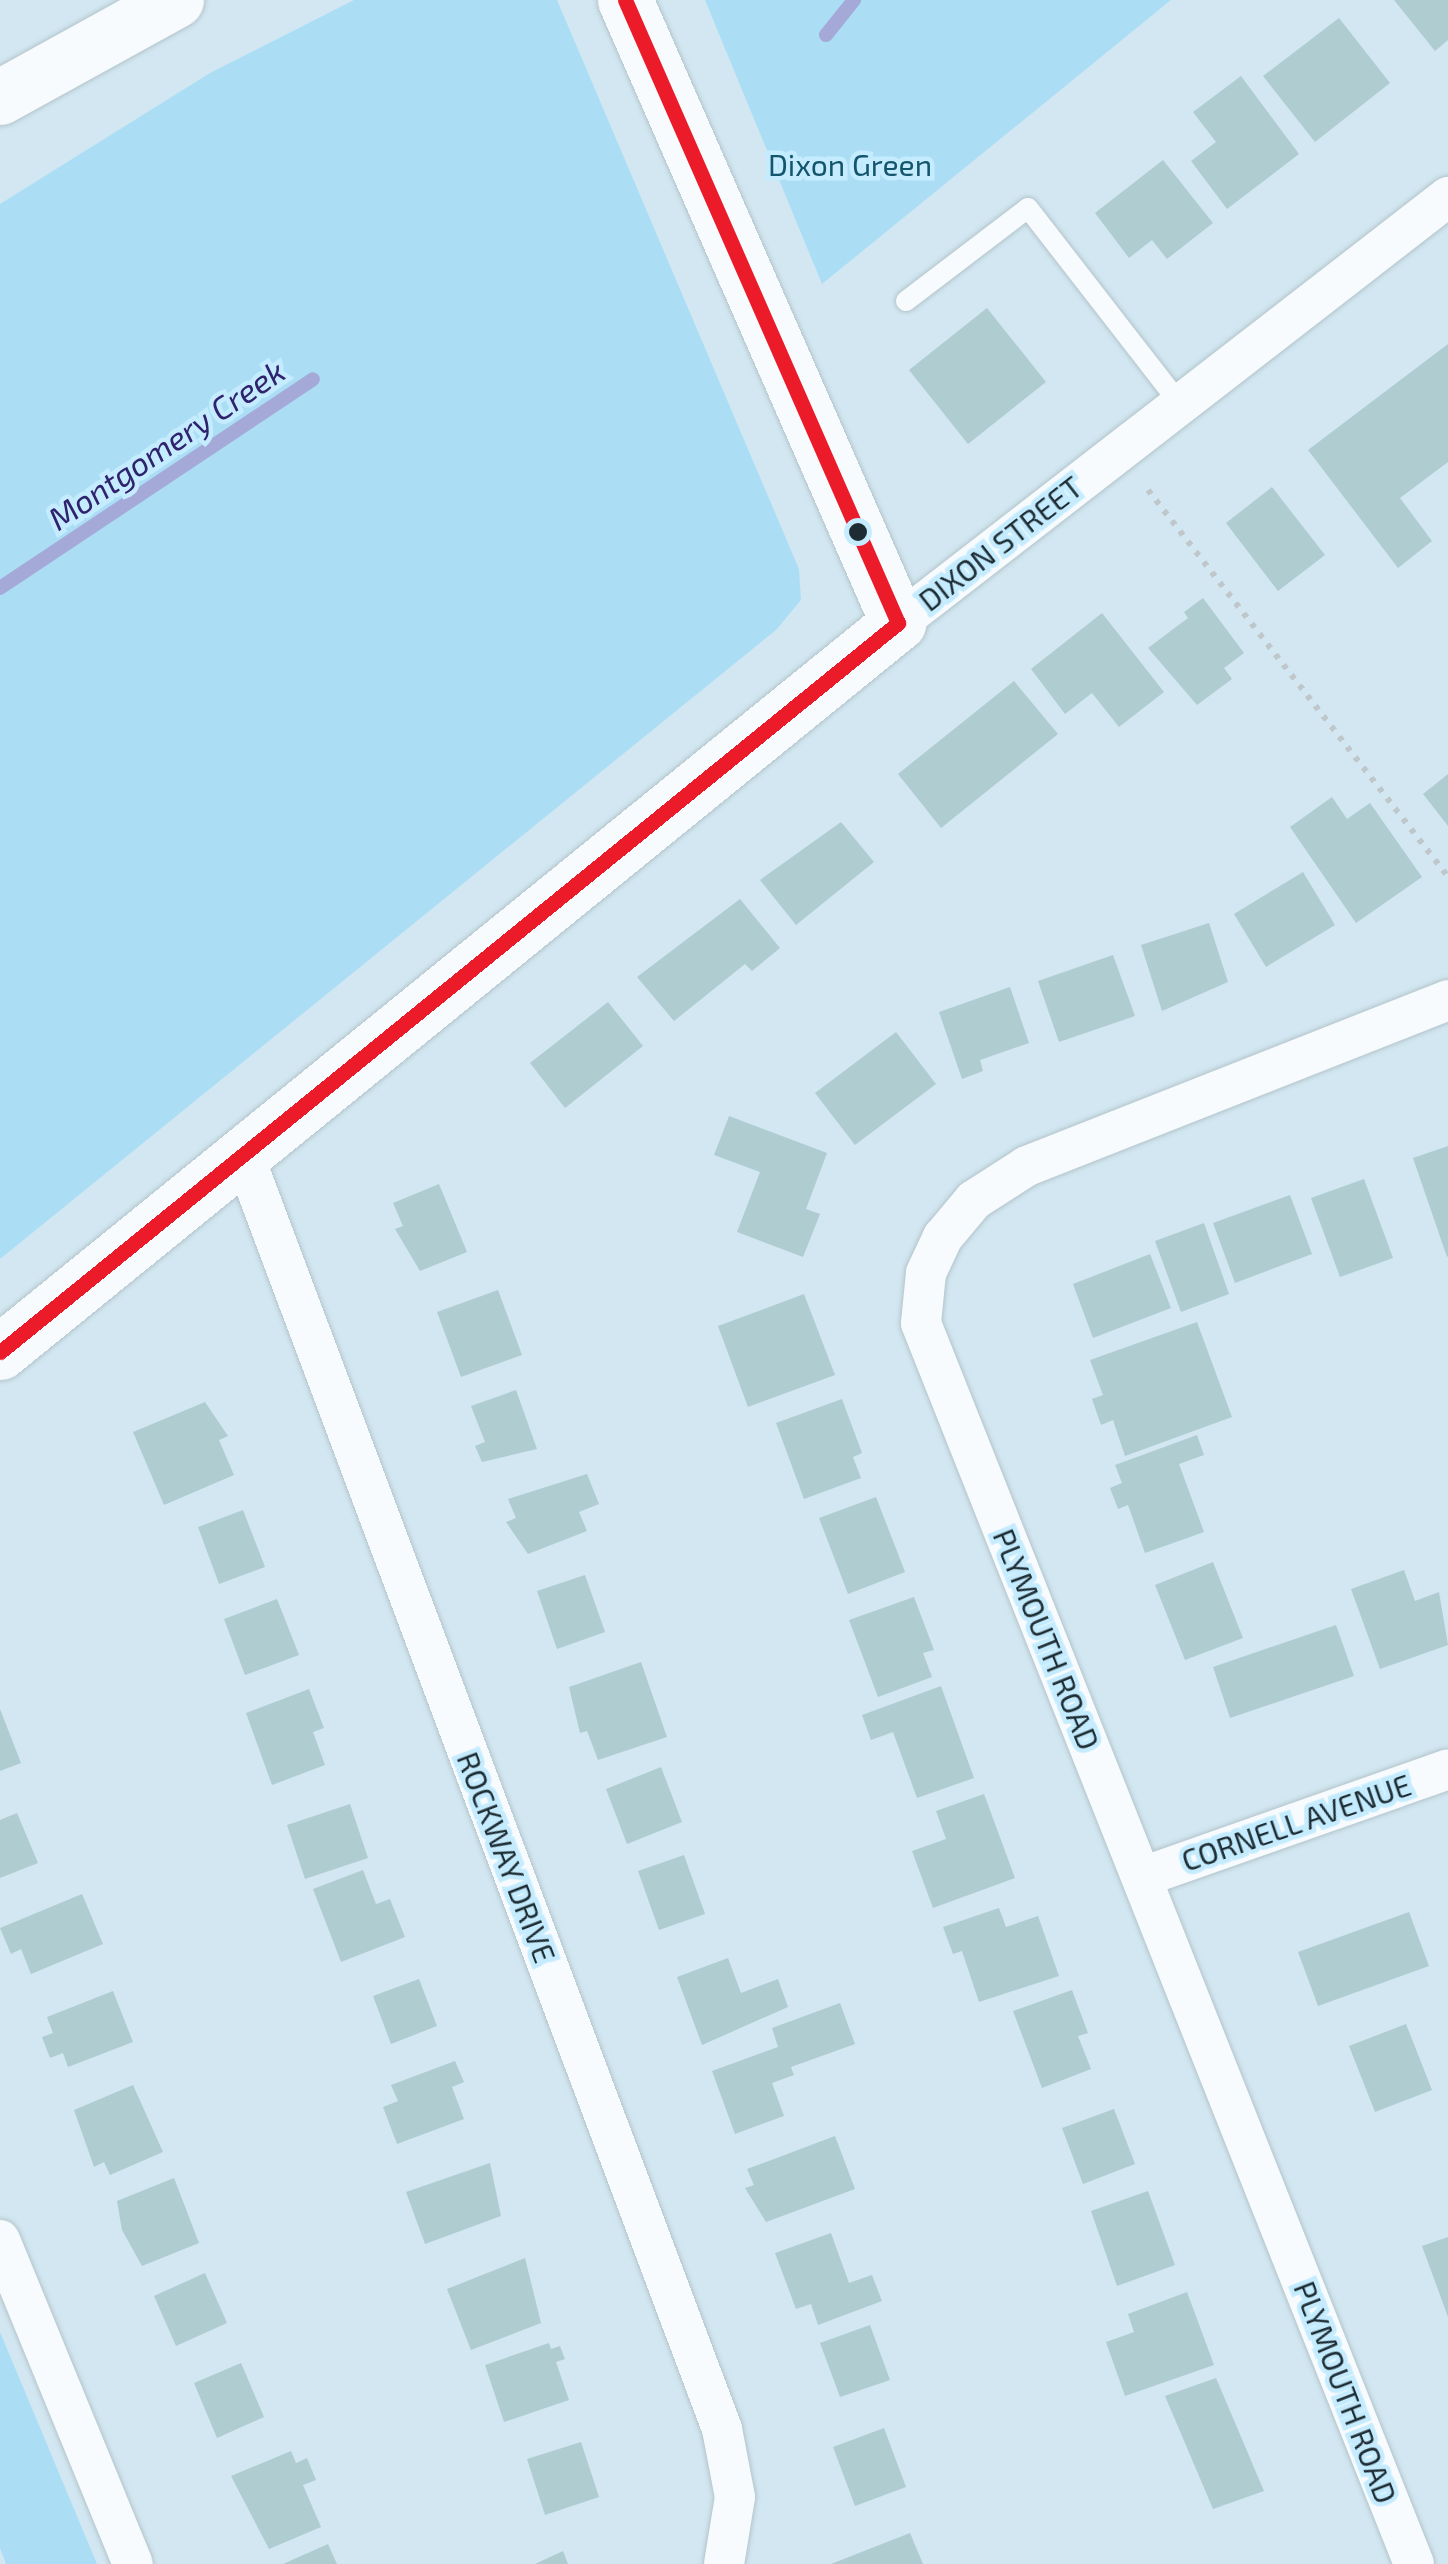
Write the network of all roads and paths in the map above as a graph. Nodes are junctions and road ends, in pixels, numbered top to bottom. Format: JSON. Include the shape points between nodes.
{"nodes":[{"id":1,"x":176,"y":0,"type":"edge"},
{"id":2,"x":625,"y":0,"type":"edge"},
{"id":3,"x":0,"y":97,"type":"edge"},
{"id":4,"x":1448,"y":197,"type":"edge"},
{"id":5,"x":906,"y":301,"type":"dead end"},
{"id":6,"x":1180,"y":404,"type":"junction"},
{"id":7,"x":1148,"y":490,"type":"dead end"},
{"id":8,"x":898,"y":623,"type":"junction"},
{"id":9,"x":1448,"y":877,"type":"edge"},
{"id":10,"x":1448,"y":1000,"type":"edge"},
{"id":11,"x":244,"y":1156,"type":"junction"},
{"id":12,"x":0,"y":1352,"type":"edge"},
{"id":13,"x":1448,"y":1769,"type":"edge"},
{"id":14,"x":1145,"y":1876,"type":"junction"},
{"id":15,"x":0,"y":2240,"type":"edge"},
{"id":16,"x":132,"y":2564,"type":"edge"},
{"id":17,"x":724,"y":2564,"type":"edge"},
{"id":18,"x":1414,"y":2564,"type":"edge"}],
"edges":[{"from":1,"to":3,"type":"main road"},
{"from":2,"to":8,"type":"main road"},
{"from":4,"to":6,"type":"street","name":"DIXON STREET"},
{"from":5,"to":6,"type":"lane","via":[[1028,208]]},
{"from":6,"to":8,"type":"street","name":"DIXON STREET"},
{"from":7,"to":9,"type":"path"},
{"from":8,"to":11,"type":"main road","name":"DIXON STREET"},
{"from":10,"to":14,"type":"street","name":"PLYMOUTH ROAD","via":[[1027,1166],[974,1200],[943,1237],[926,1273],[921,1323],[945,1394]]},
{"from":11,"to":12,"type":"main road","name":"DIXON STREET"},
{"from":11,"to":17,"type":"street","name":"ROCKWAY DRIVE","via":[[722,2430],[735,2497]]},
{"from":13,"to":14,"type":"street","name":"CORNELL AVENUE"},
{"from":14,"to":18,"type":"street","name":"PLYMOUTH ROAD"},
{"from":15,"to":16,"type":"street"}]}
